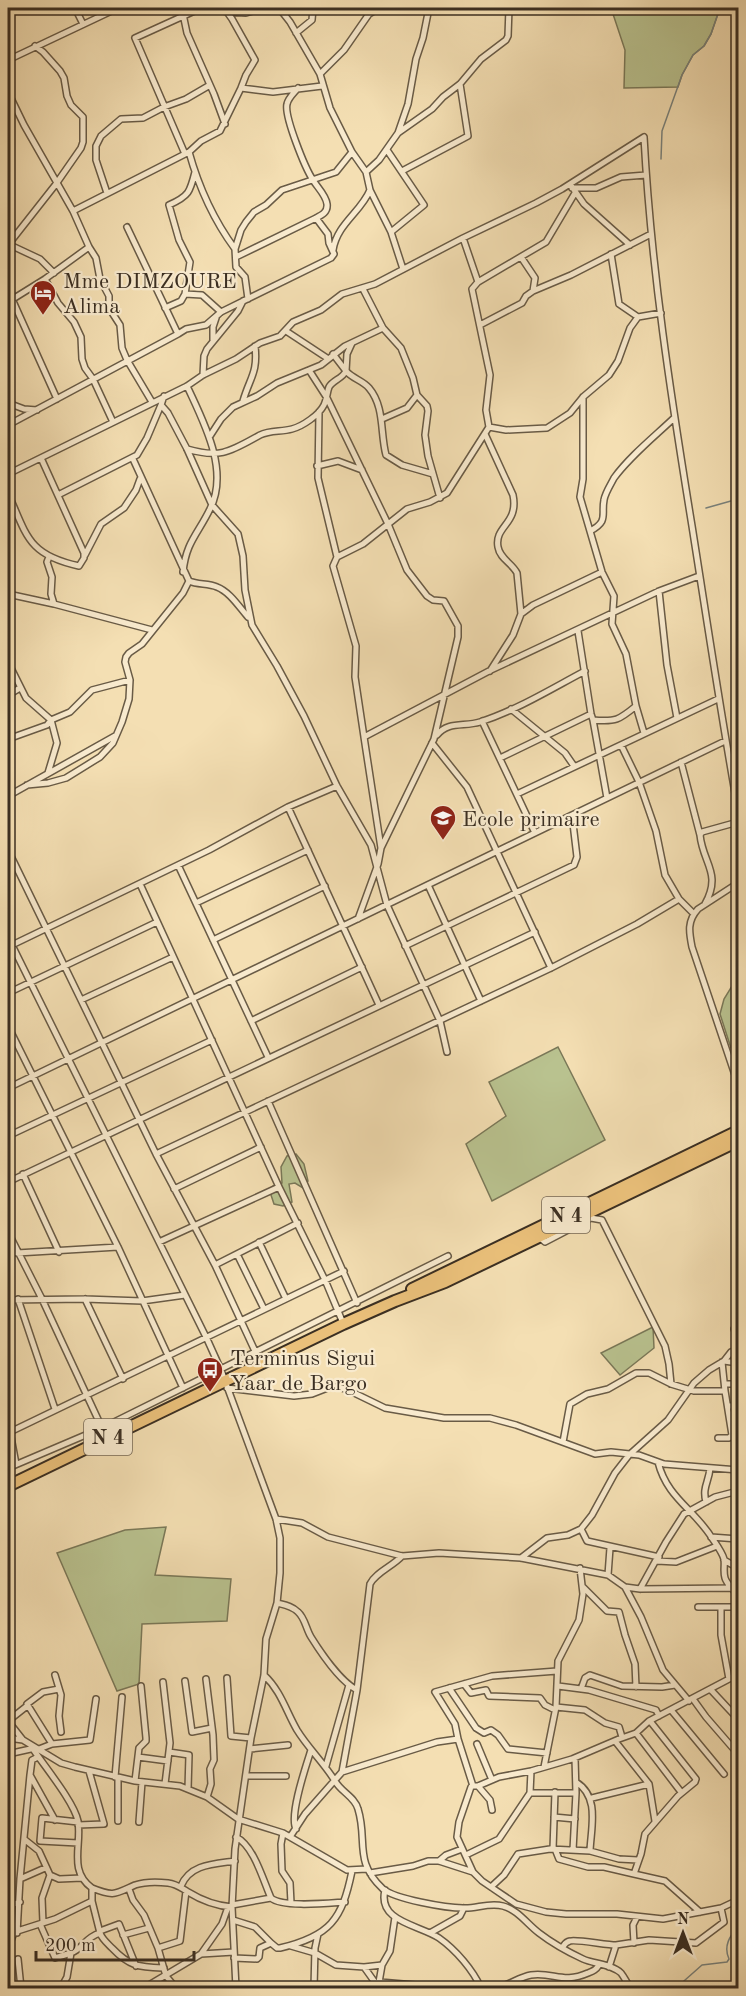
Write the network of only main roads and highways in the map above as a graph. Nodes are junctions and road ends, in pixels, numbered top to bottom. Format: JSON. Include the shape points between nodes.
{"nodes":[{"id":1,"x":738,"y":1131,"type":"edge"},
{"id":2,"x":738,"y":1141,"type":"edge"},
{"id":3,"x":395,"y":1301,"type":"junction"},
{"id":4,"x":8,"y":1486,"type":"edge"}],
"edges":[{"from":1,"to":3,"type":"highway","number":"N 4","via":[[407,1291]]},
{"from":2,"to":3,"type":"highway","number":"N 4","via":[[445,1282]]},
{"from":3,"to":4,"type":"highway","number":"N 4"}]}
